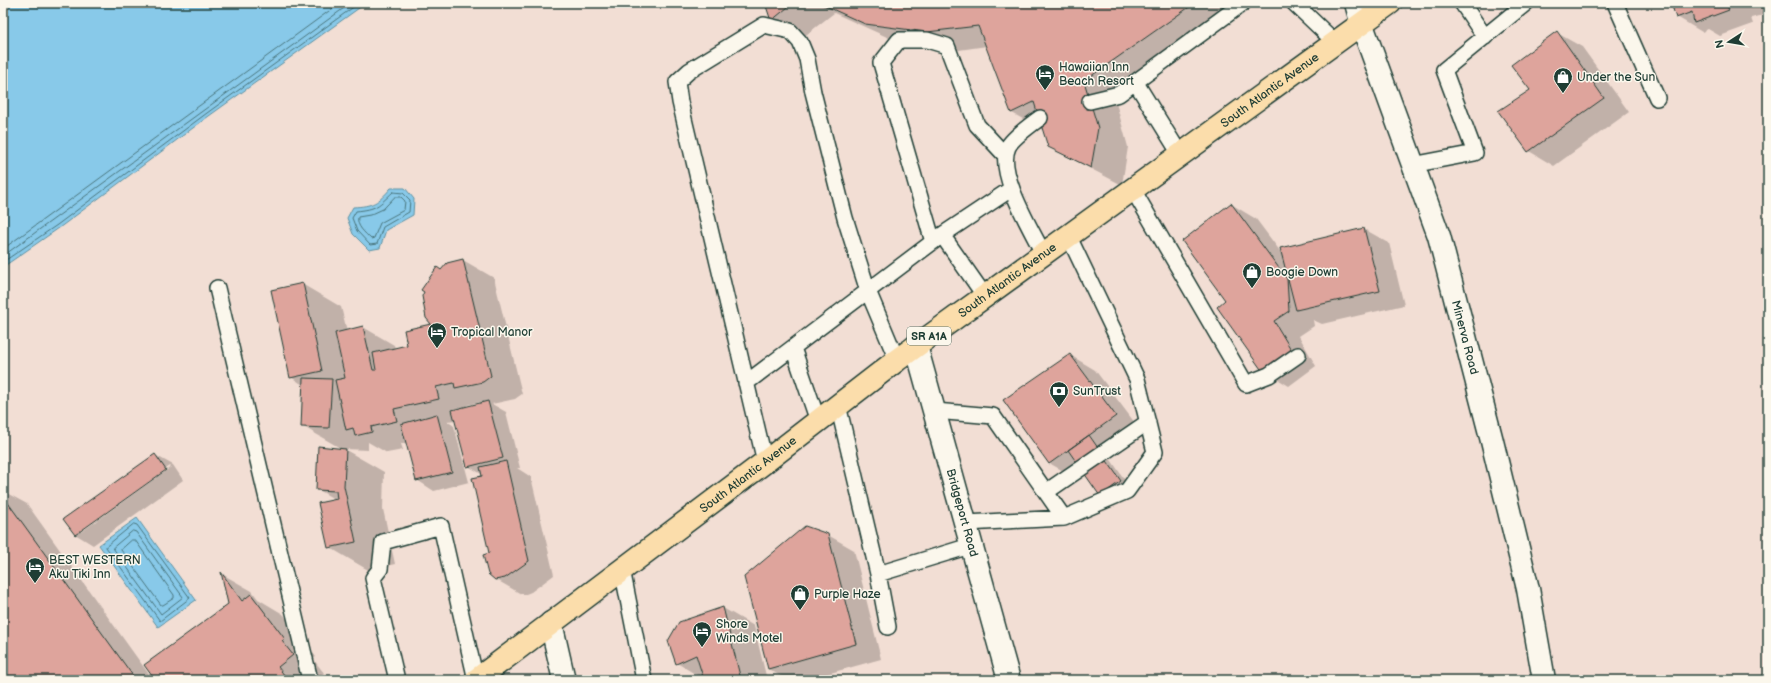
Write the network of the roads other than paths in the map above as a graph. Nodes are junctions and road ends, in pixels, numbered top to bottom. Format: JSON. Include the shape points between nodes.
{"nodes":[{"id":1,"x":1243,"y":3,"type":"edge"},
{"id":2,"x":1294,"y":3,"type":"edge"},
{"id":3,"x":1356,"y":3,"type":"edge"},
{"id":4,"x":1390,"y":3,"type":"edge"},
{"id":5,"x":1462,"y":3,"type":"edge"},
{"id":6,"x":1526,"y":3,"type":"edge"},
{"id":7,"x":1615,"y":3,"type":"edge"},
{"id":8,"x":1362,"y":25,"type":"junction"},
{"id":9,"x":1485,"y":37,"type":"junction"},
{"id":10,"x":1336,"y":43,"type":"junction"},
{"id":11,"x":1136,"y":83,"type":"junction"},
{"id":12,"x":1657,"y":98,"type":"dead end"},
{"id":13,"x":1090,"y":101,"type":"dead end"},
{"id":14,"x":1040,"y":118,"type":"dead end"},
{"id":15,"x":1180,"y":154,"type":"junction"},
{"id":16,"x":1005,"y":155,"type":"junction"},
{"id":17,"x":1412,"y":165,"type":"junction"},
{"id":18,"x":1132,"y":188,"type":"junction"},
{"id":19,"x":1011,"y":189,"type":"junction"},
{"id":20,"x":1068,"y":235,"type":"junction"},
{"id":21,"x":938,"y":238,"type":"junction"},
{"id":22,"x":1043,"y":253,"type":"junction"},
{"id":23,"x":217,"y":288,"type":"dead end"},
{"id":24,"x":868,"y":292,"type":"junction"},
{"id":25,"x":984,"y":295,"type":"junction"},
{"id":26,"x":916,"y":346,"type":"junction"},
{"id":27,"x":793,"y":348,"type":"junction"},
{"id":28,"x":1298,"y":355,"type":"dead end"},
{"id":29,"x":897,"y":360,"type":"junction"},
{"id":30,"x":746,"y":383,"type":"junction"},
{"id":31,"x":838,"y":405,"type":"junction"},
{"id":32,"x":935,"y":411,"type":"junction"},
{"id":33,"x":818,"y":421,"type":"junction"},
{"id":34,"x":1148,"y":422,"type":"junction"},
{"id":35,"x":765,"y":462,"type":"junction"},
{"id":36,"x":1046,"y":492,"type":"junction"},
{"id":37,"x":1064,"y":518,"type":"junction"},
{"id":38,"x":966,"y":523,"type":"junction"},
{"id":39,"x":973,"y":545,"type":"junction"},
{"id":40,"x":622,"y":569,"type":"junction"},
{"id":41,"x":878,"y":574,"type":"junction"},
{"id":42,"x":551,"y":622,"type":"junction"},
{"id":43,"x":888,"y":628,"type":"dead end"},
{"id":44,"x":310,"y":680,"type":"edge"},
{"id":45,"x":397,"y":680,"type":"edge"},
{"id":46,"x":476,"y":680,"type":"edge"},
{"id":47,"x":564,"y":680,"type":"edge"},
{"id":48,"x":644,"y":680,"type":"edge"},
{"id":49,"x":1009,"y":680,"type":"edge"},
{"id":50,"x":1544,"y":680,"type":"edge"}],
"edges":[{"from":1,"to":11,"type":"lane"},
{"from":2,"to":10,"type":"lane"},
{"from":3,"to":8,"type":"street","name":"Minerva Road"},
{"from":4,"to":8,"type":"main road","name":"South Atlantic Avenue","number":"SR A1A"},
{"from":5,"to":9,"type":"lane"},
{"from":6,"to":9,"type":"lane"},
{"from":7,"to":12,"type":"lane"},
{"from":8,"to":10,"type":"main road","name":"South Atlantic Avenue","number":"SR A1A"},
{"from":8,"to":17,"type":"street","name":"Minerva Road"},
{"from":9,"to":17,"type":"lane","via":[[1444,70],[1475,153]]},
{"from":10,"to":15,"type":"main road","name":"South Atlantic Avenue","number":"SR A1A"},
{"from":11,"to":13,"type":"lane","via":[[1119,94]]},
{"from":11,"to":15,"type":"lane"},
{"from":14,"to":16,"type":"lane","via":[[1008,145]]},
{"from":15,"to":18,"type":"main road","name":"South Atlantic Avenue","number":"SR A1A"},
{"from":16,"to":19,"type":"lane"},
{"from":16,"to":21,"type":"lane","via":[[978,125],[947,46],[927,40],[899,40],[881,63]]},
{"from":17,"to":50,"type":"street","name":"Minerva Road","via":[[1439,236],[1492,441],[1528,589]]},
{"from":18,"to":20,"type":"main road","name":"South Atlantic Avenue","number":"SR A1A"},
{"from":18,"to":28,"type":"lane","via":[[1246,384],[1269,376]]},
{"from":19,"to":21,"type":"lane"},
{"from":19,"to":22,"type":"lane"},
{"from":20,"to":22,"type":"main road","name":"South Atlantic Avenue","number":"SR A1A"},
{"from":20,"to":34,"type":"lane","via":[[1137,379]]},
{"from":21,"to":24,"type":"lane"},
{"from":21,"to":25,"type":"lane"},
{"from":22,"to":25,"type":"main road","name":"South Atlantic Avenue","number":"SR A1A"},
{"from":23,"to":44,"type":"lane"},
{"from":24,"to":27,"type":"lane"},
{"from":24,"to":29,"type":"lane"},
{"from":24,"to":30,"type":"lane","via":[[845,218],[807,59],[800,42],[790,31],[764,25],[689,71],[677,82]]},
{"from":25,"to":26,"type":"main road","name":"South Atlantic Avenue","number":"SR A1A"},
{"from":26,"to":29,"type":"main road","name":"South Atlantic Avenue","number":"SR A1A"},
{"from":26,"to":32,"type":"street","name":"Bridgeport Road"},
{"from":27,"to":30,"type":"lane"},
{"from":27,"to":33,"type":"lane"},
{"from":29,"to":31,"type":"main road","name":"South Atlantic Avenue","number":"SR A1A"},
{"from":30,"to":35,"type":"lane"},
{"from":31,"to":33,"type":"main road","name":"South Atlantic Avenue","number":"SR A1A"},
{"from":31,"to":41,"type":"lane"},
{"from":32,"to":36,"type":"lane","via":[[993,416]]},
{"from":32,"to":38,"type":"street","name":"Bridgeport Road"},
{"from":33,"to":35,"type":"main road","name":"South Atlantic Avenue","number":"SR A1A"},
{"from":34,"to":36,"type":"lane"},
{"from":34,"to":37,"type":"lane","via":[[1155,452],[1127,491]]},
{"from":35,"to":40,"type":"main road","name":"South Atlantic Avenue","number":"SR A1A"},
{"from":36,"to":37,"type":"lane"},
{"from":37,"to":38,"type":"lane"},
{"from":38,"to":39,"type":"street","name":"Bridgeport Road"},
{"from":39,"to":41,"type":"lane"},
{"from":39,"to":49,"type":"street","name":"Bridgeport Road"},
{"from":40,"to":42,"type":"main road","name":"South Atlantic Avenue","number":"SR A1A"},
{"from":40,"to":48,"type":"lane"},
{"from":41,"to":43,"type":"lane"},
{"from":42,"to":46,"type":"main road","name":"South Atlantic Avenue","number":"SR A1A"},
{"from":42,"to":47,"type":"street"},
{"from":45,"to":46,"type":"lane","via":[[373,578],[380,569],[383,542],[441,526]]}]}
